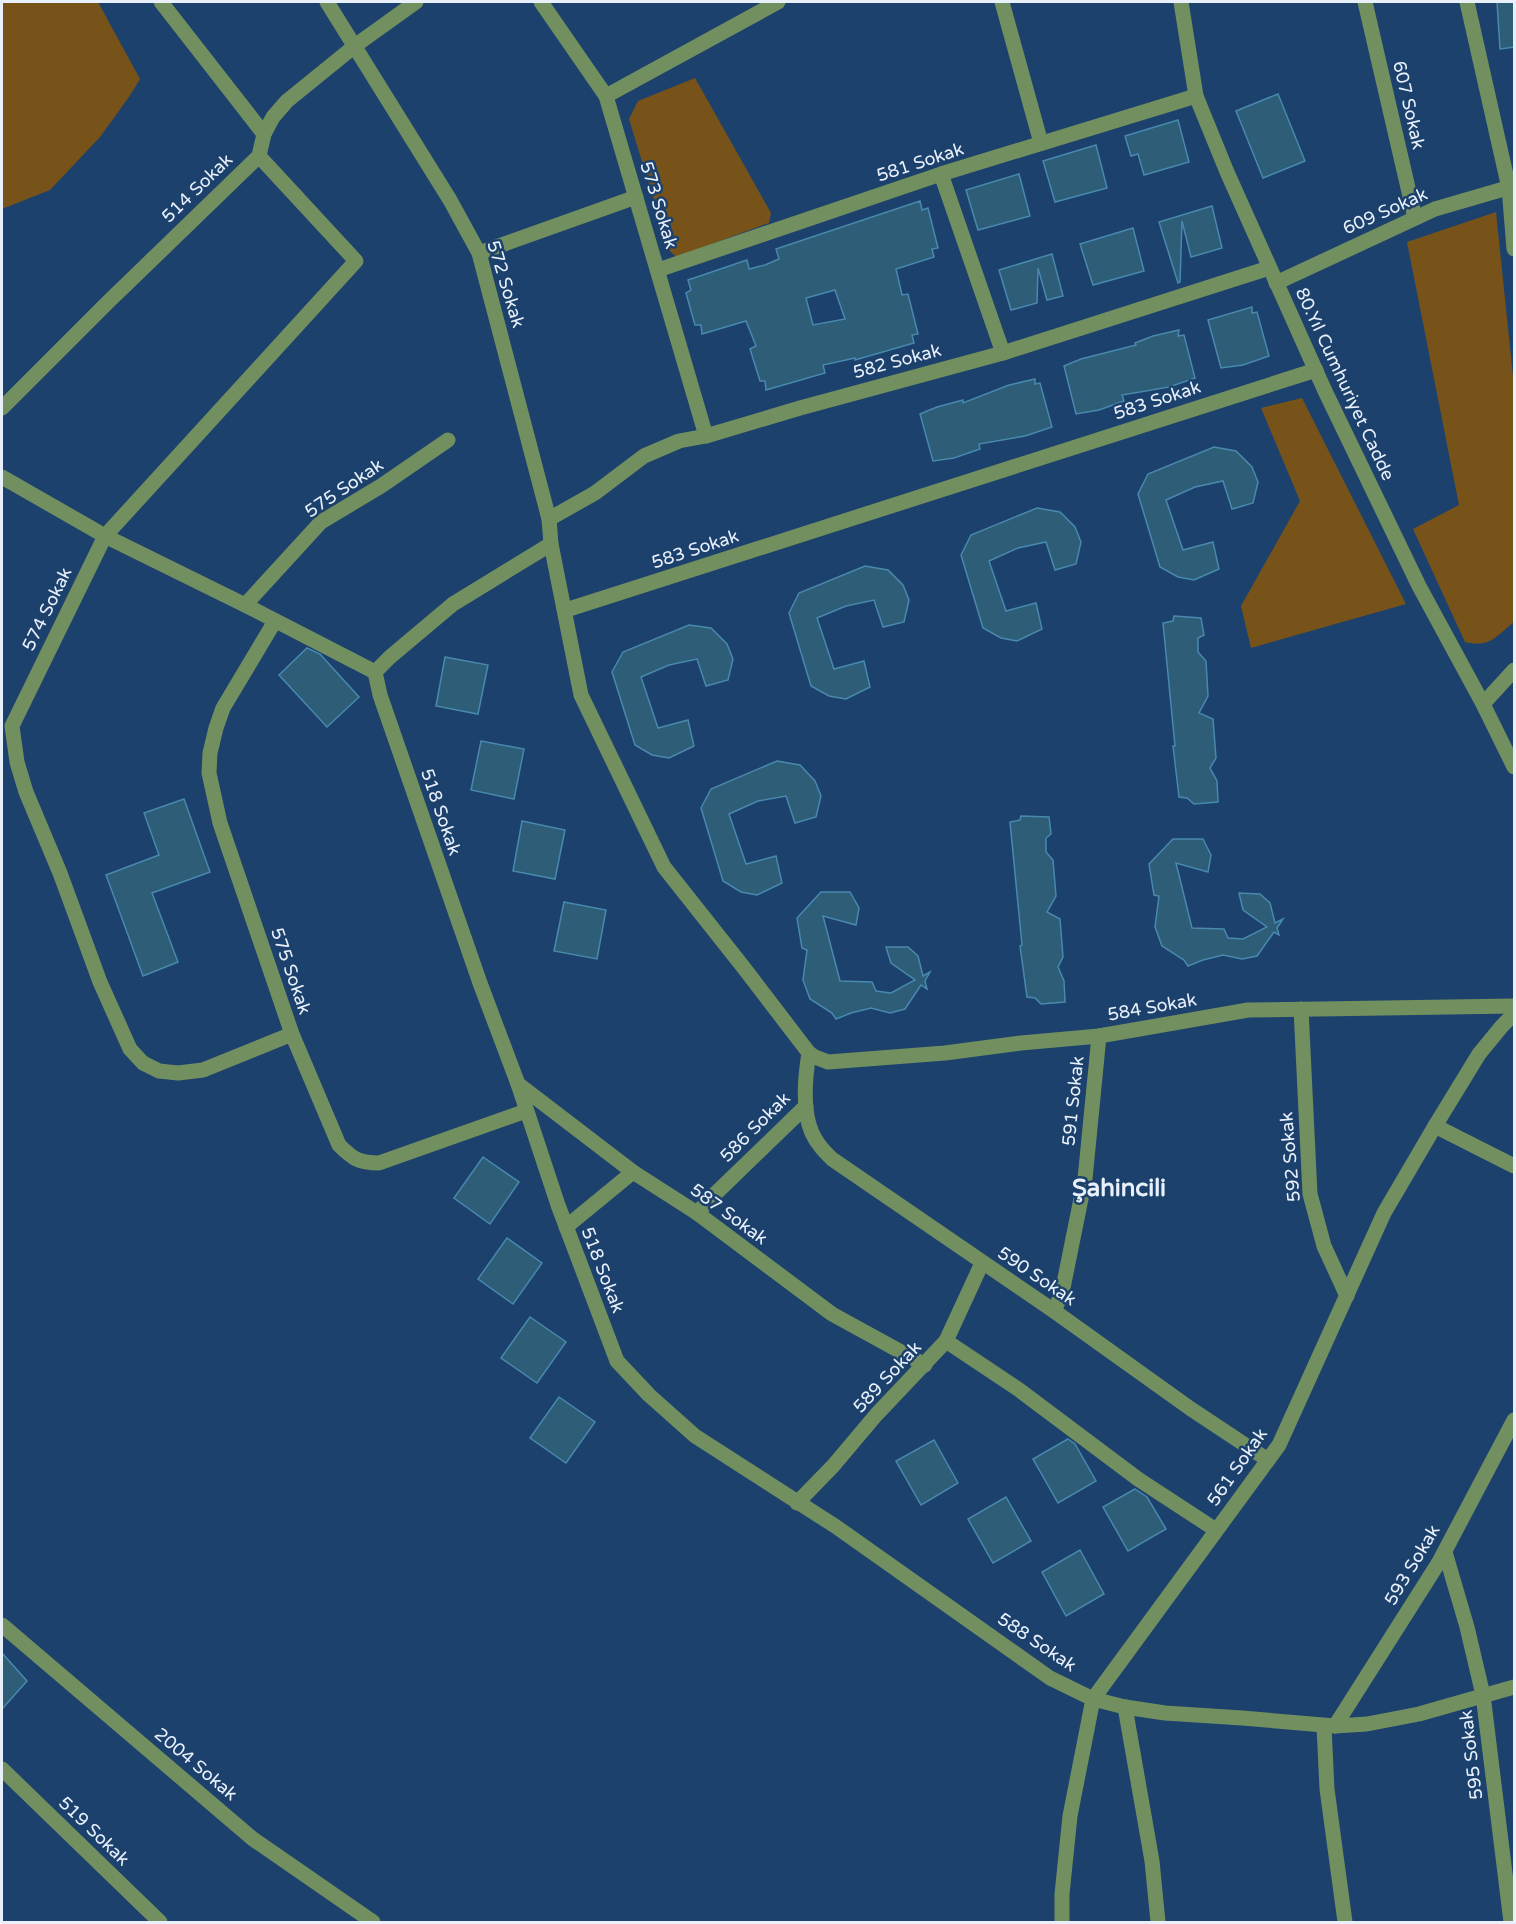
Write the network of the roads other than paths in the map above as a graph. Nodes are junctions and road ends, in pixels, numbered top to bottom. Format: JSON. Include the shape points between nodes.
{"nodes":[{"id":1,"x":161,"y":2,"type":"edge"},
{"id":2,"x":327,"y":2,"type":"edge"},
{"id":3,"x":417,"y":2,"type":"edge"},
{"id":4,"x":541,"y":2,"type":"edge"},
{"id":5,"x":778,"y":2,"type":"edge"},
{"id":6,"x":1002,"y":2,"type":"edge"},
{"id":7,"x":1181,"y":2,"type":"edge"},
{"id":8,"x":1365,"y":2,"type":"edge"},
{"id":9,"x":1467,"y":2,"type":"edge"},
{"id":10,"x":356,"y":45,"type":"junction"},
{"id":11,"x":606,"y":96,"type":"junction"},
{"id":12,"x":1196,"y":96,"type":"junction"},
{"id":13,"x":264,"y":134,"type":"junction"},
{"id":14,"x":1041,"y":143,"type":"junction"},
{"id":15,"x":260,"y":156,"type":"junction"},
{"id":16,"x":941,"y":174,"type":"junction"},
{"id":17,"x":1512,"y":187,"type":"edge"},
{"id":18,"x":636,"y":197,"type":"junction"},
{"id":19,"x":1415,"y":218,"type":"junction"},
{"id":20,"x":1515,"y":249,"type":"edge"},
{"id":21,"x":479,"y":253,"type":"junction"},
{"id":22,"x":1269,"y":268,"type":"junction"},
{"id":23,"x":658,"y":270,"type":"junction"},
{"id":24,"x":1276,"y":283,"type":"junction"},
{"id":25,"x":1003,"y":353,"type":"junction"},
{"id":26,"x":1316,"y":370,"type":"junction"},
{"id":27,"x":2,"y":408,"type":"edge"},
{"id":28,"x":706,"y":436,"type":"junction"},
{"id":29,"x":448,"y":440,"type":"dead end"},
{"id":30,"x":2,"y":477,"type":"edge"},
{"id":31,"x":549,"y":519,"type":"junction"},
{"id":32,"x":105,"y":536,"type":"junction"},
{"id":33,"x":551,"y":544,"type":"junction"},
{"id":34,"x":245,"y":605,"type":"junction"},
{"id":35,"x":566,"y":610,"type":"junction"},
{"id":36,"x":275,"y":621,"type":"junction"},
{"id":37,"x":1515,"y":670,"type":"edge"},
{"id":38,"x":375,"y":672,"type":"junction"},
{"id":39,"x":1484,"y":704,"type":"junction"},
{"id":40,"x":1515,"y":767,"type":"edge"},
{"id":41,"x":1515,"y":1006,"type":"edge"},
{"id":42,"x":1301,"y":1009,"type":"junction"},
{"id":43,"x":1515,"y":1014,"type":"edge"},
{"id":44,"x":292,"y":1034,"type":"junction"},
{"id":45,"x":1099,"y":1036,"type":"junction"},
{"id":46,"x":806,"y":1050,"type":"junction"},
{"id":47,"x":518,"y":1084,"type":"junction"},
{"id":48,"x":806,"y":1106,"type":"junction"},
{"id":49,"x":526,"y":1111,"type":"junction"},
{"id":50,"x":1435,"y":1126,"type":"junction"},
{"id":51,"x":1515,"y":1166,"type":"edge"},
{"id":52,"x":633,"y":1172,"type":"junction"},
{"id":53,"x":698,"y":1214,"type":"junction"},
{"id":54,"x":566,"y":1227,"type":"junction"},
{"id":55,"x":982,"y":1263,"type":"junction"},
{"id":56,"x":1347,"y":1296,"type":"junction"},
{"id":57,"x":1054,"y":1311,"type":"junction"},
{"id":58,"x":946,"y":1341,"type":"junction"},
{"id":59,"x":616,"y":1361,"type":"joint"},
{"id":60,"x":925,"y":1365,"type":"junction"},
{"id":61,"x":1515,"y":1420,"type":"edge"},
{"id":62,"x":1268,"y":1460,"type":"junction"},
{"id":63,"x":798,"y":1503,"type":"junction"},
{"id":64,"x":1216,"y":1530,"type":"junction"},
{"id":65,"x":1445,"y":1552,"type":"junction"},
{"id":66,"x":2,"y":1625,"type":"edge"},
{"id":67,"x":1515,"y":1687,"type":"edge"},
{"id":68,"x":1483,"y":1695,"type":"junction"},
{"id":69,"x":1093,"y":1699,"type":"junction"},
{"id":70,"x":1125,"y":1707,"type":"junction"},
{"id":71,"x":1329,"y":1726,"type":"junction"},
{"id":72,"x":2,"y":1769,"type":"edge"},
{"id":73,"x":160,"y":1923,"type":"edge"},
{"id":74,"x":373,"y":1923,"type":"edge"},
{"id":75,"x":1062,"y":1923,"type":"edge"},
{"id":76,"x":1158,"y":1923,"type":"edge"},
{"id":77,"x":1345,"y":1923,"type":"edge"},
{"id":78,"x":1511,"y":1923,"type":"edge"}],
"edges":[{"from":1,"to":13,"type":"street"},
{"from":2,"to":10,"type":"street","name":"572 Sokak"},
{"from":3,"to":10,"type":"street","name":"514 Sokak"},
{"from":4,"to":11,"type":"street","name":"573 Sokak"},
{"from":5,"to":11,"type":"street"},
{"from":6,"to":14,"type":"street"},
{"from":7,"to":12,"type":"street","name":"80.Yıl Cumhuriyet Cadde"},
{"from":8,"to":19,"type":"street","name":"607 Sokak"},
{"from":9,"to":17,"type":"street"},
{"from":10,"to":13,"type":"street","name":"514 Sokak","via":[[287,101]]},
{"from":10,"to":21,"type":"street","name":"572 Sokak"},
{"from":11,"to":18,"type":"street","name":"573 Sokak"},
{"from":12,"to":14,"type":"street","name":"581 Sokak"},
{"from":12,"to":22,"type":"street","name":"80.Yıl Cumhuriyet Cadde"},
{"from":13,"to":15,"type":"street","name":"514 Sokak"},
{"from":14,"to":16,"type":"street","name":"581 Sokak"},
{"from":15,"to":27,"type":"street","name":"514 Sokak"},
{"from":15,"to":32,"type":"street","name":"574 Sokak","via":[[356,261]]},
{"from":16,"to":23,"type":"street","name":"581 Sokak"},
{"from":16,"to":25,"type":"street"},
{"from":17,"to":19,"type":"street","name":"609 Sokak","via":[[1435,208]]},
{"from":17,"to":20,"type":"street"},
{"from":18,"to":21,"type":"street"},
{"from":18,"to":23,"type":"street","name":"573 Sokak"},
{"from":19,"to":24,"type":"street","name":"609 Sokak"},
{"from":21,"to":31,"type":"street","name":"572 Sokak"},
{"from":22,"to":24,"type":"street","name":"80.Yıl Cumhuriyet Cadde"},
{"from":22,"to":25,"type":"street","name":"582 Sokak"},
{"from":23,"to":28,"type":"street","name":"573 Sokak"},
{"from":24,"to":26,"type":"street","name":"80.Yıl Cumhuriyet Cadde"},
{"from":25,"to":28,"type":"street","name":"582 Sokak"},
{"from":26,"to":35,"type":"street","name":"583 Sokak"},
{"from":26,"to":39,"type":"street","name":"80.Yıl Cumhuriyet Cadde","via":[[1419,586]]},
{"from":28,"to":31,"type":"street","name":"582 Sokak","via":[[679,441],[644,456],[595,493]]},
{"from":29,"to":34,"type":"street","name":"575 Sokak","via":[[321,522]]},
{"from":30,"to":32,"type":"street"},
{"from":31,"to":33,"type":"street","name":"572 Sokak"},
{"from":32,"to":34,"type":"street"},
{"from":32,"to":44,"type":"street","name":"574 Sokak","via":[[12,726],[26,792],[100,982],[130,1049],[143,1063],[159,1071],[202,1070]]},
{"from":33,"to":35,"type":"street","name":"572 Sokak"},
{"from":33,"to":38,"type":"street","via":[[453,604]]},
{"from":34,"to":36,"type":"street"},
{"from":35,"to":46,"type":"street","via":[[581,695],[664,867]]},
{"from":36,"to":38,"type":"street"},
{"from":36,"to":44,"type":"street","name":"575 Sokak","via":[[223,708],[209,773],[220,823]]},
{"from":37,"to":39,"type":"street"},
{"from":38,"to":47,"type":"street","name":"518 Sokak"},
{"from":39,"to":40,"type":"street","name":"80.Yıl Cumhuriyet Cadde"},
{"from":41,"to":42,"type":"street","name":"584 Sokak"},
{"from":42,"to":45,"type":"street","name":"584 Sokak","via":[[1248,1010]]},
{"from":42,"to":56,"type":"street","name":"592 Sokak","via":[[1310,1194],[1324,1246]]},
{"from":43,"to":50,"type":"street","name":"561 Sokak","via":[[1479,1054]]},
{"from":44,"to":49,"type":"street","name":"575 Sokak","via":[[339,1146],[352,1158],[364,1162],[379,1162]]},
{"from":45,"to":46,"type":"street","name":"584 Sokak","via":[[828,1062]]},
{"from":45,"to":57,"type":"street","name":"591 Sokak","via":[[1085,1179],[1062,1293]]},
{"from":46,"to":48,"type":"street","name":"586 Sokak"},
{"from":47,"to":49,"type":"street","name":"518 Sokak"},
{"from":47,"to":52,"type":"street","name":"587 Sokak"},
{"from":48,"to":53,"type":"street","name":"586 Sokak"},
{"from":48,"to":55,"type":"street","name":"590 Sokak","via":[[811,1131],[832,1160]]},
{"from":49,"to":54,"type":"street","name":"518 Sokak"},
{"from":50,"to":51,"type":"street"},
{"from":50,"to":56,"type":"street","name":"561 Sokak","via":[[1384,1213]]},
{"from":52,"to":53,"type":"street","name":"587 Sokak"},
{"from":52,"to":54,"type":"street"},
{"from":53,"to":60,"type":"street","name":"587 Sokak","via":[[832,1314]]},
{"from":54,"to":59,"type":"street","name":"518 Sokak"},
{"from":55,"to":57,"type":"street","name":"590 Sokak"},
{"from":55,"to":58,"type":"street","name":"589 Sokak"},
{"from":56,"to":62,"type":"street","name":"561 Sokak","via":[[1279,1445]]},
{"from":57,"to":62,"type":"street","name":"590 Sokak"},
{"from":58,"to":60,"type":"street","name":"589 Sokak"},
{"from":58,"to":64,"type":"street"},
{"from":59,"to":63,"type":"street","name":"588 Sokak","via":[[695,1436]]},
{"from":60,"to":63,"type":"street","name":"589 Sokak"},
{"from":61,"to":65,"type":"street","name":"593 Sokak"},
{"from":62,"to":64,"type":"street","name":"561 Sokak"},
{"from":63,"to":69,"type":"street","name":"588 Sokak","via":[[1050,1678]]},
{"from":64,"to":69,"type":"street","name":"561 Sokak"},
{"from":65,"to":68,"type":"street","name":"595 Sokak"},
{"from":65,"to":71,"type":"street","name":"593 Sokak"},
{"from":66,"to":74,"type":"street","name":"2004 Sokak","via":[[253,1839]]},
{"from":67,"to":68,"type":"street","name":"588 Sokak"},
{"from":68,"to":71,"type":"street","name":"588 Sokak","via":[[1419,1714],[1367,1724]]},
{"from":68,"to":78,"type":"street","name":"595 Sokak"},
{"from":69,"to":70,"type":"street","name":"588 Sokak"},
{"from":69,"to":75,"type":"street","name":"561 Sokak","via":[[1070,1816]]},
{"from":70,"to":71,"type":"street","name":"588 Sokak"},
{"from":70,"to":76,"type":"street","via":[[1152,1862]]},
{"from":71,"to":77,"type":"street","via":[[1327,1789]]},
{"from":72,"to":73,"type":"street","name":"519 Sokak"}]}
